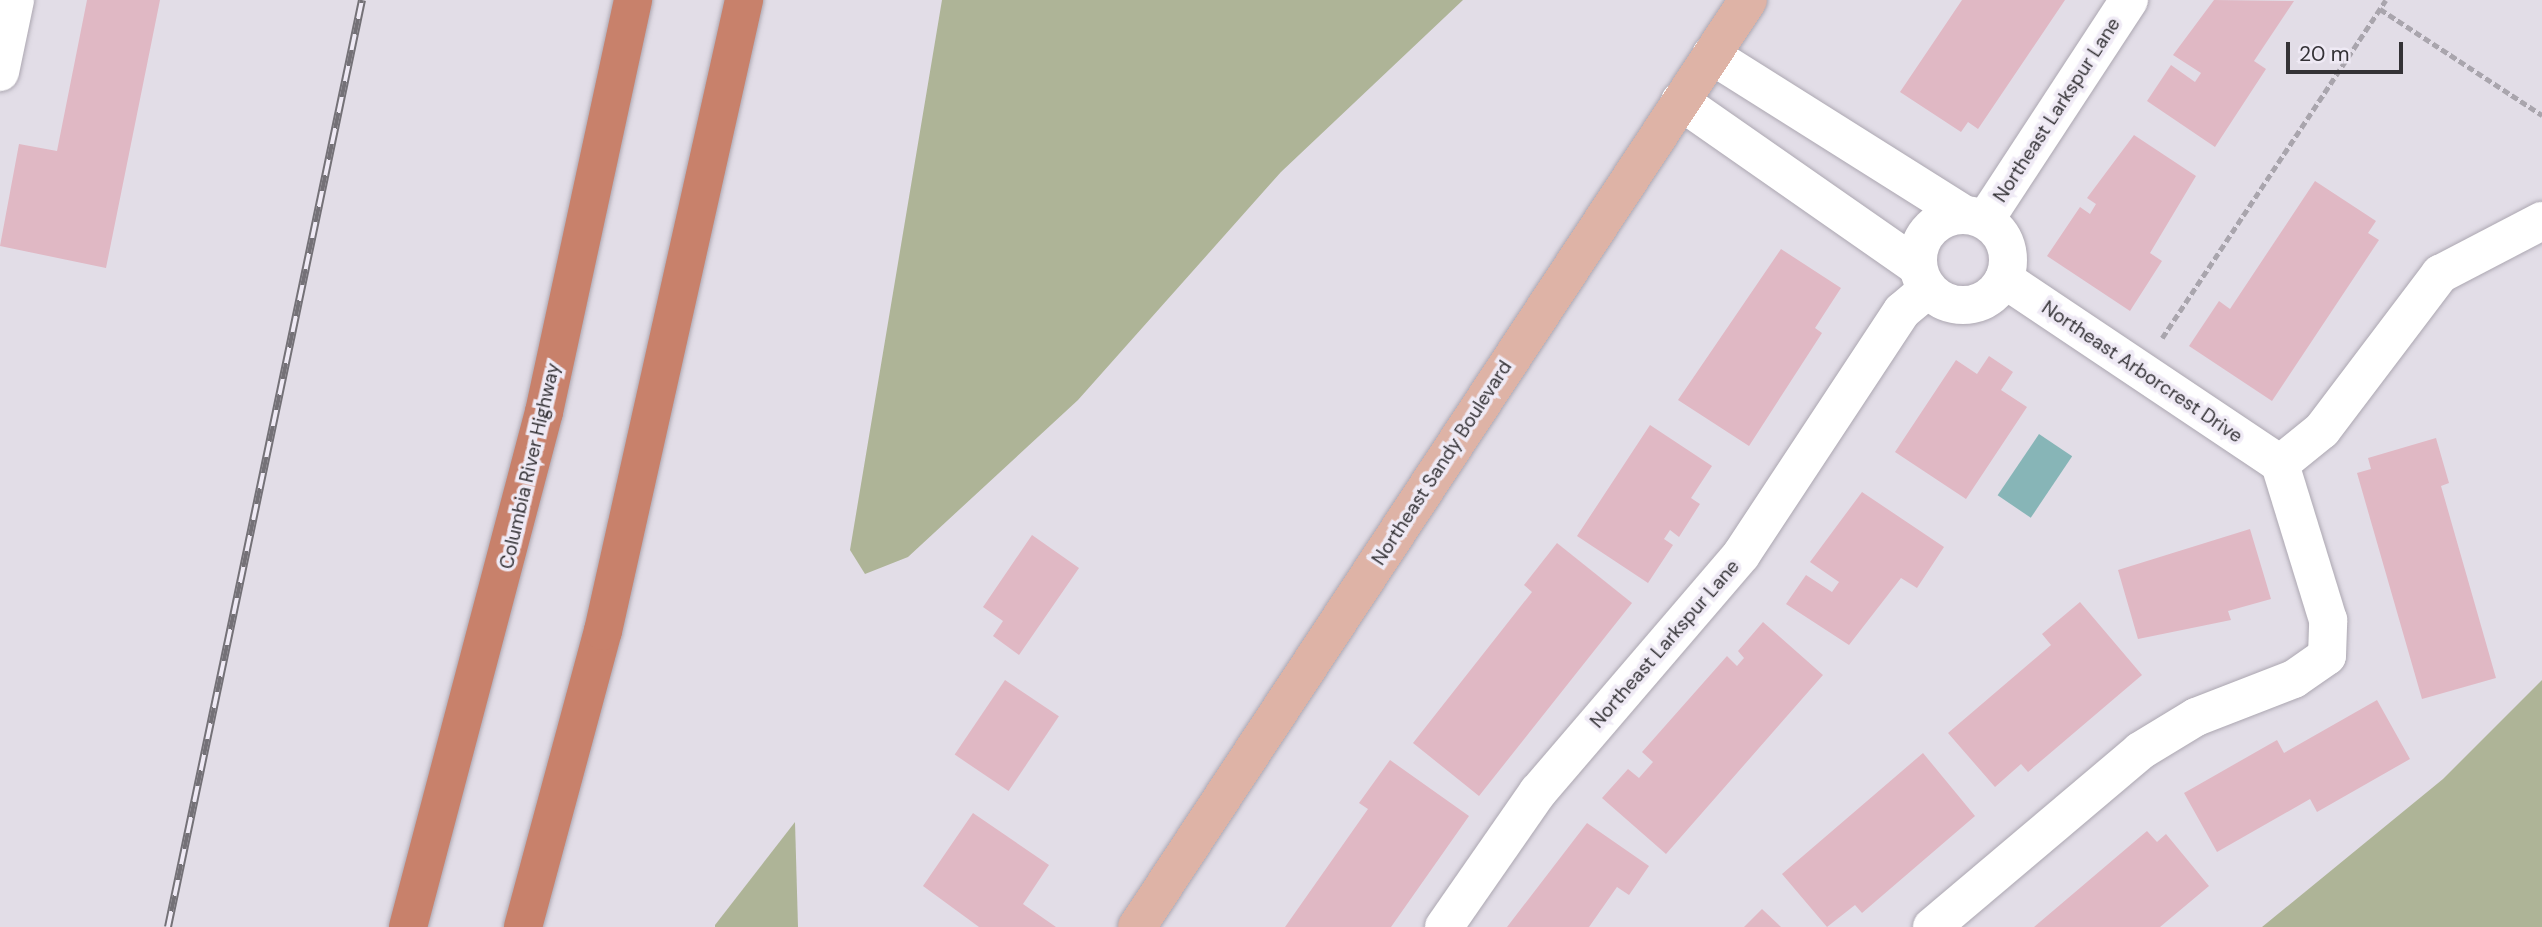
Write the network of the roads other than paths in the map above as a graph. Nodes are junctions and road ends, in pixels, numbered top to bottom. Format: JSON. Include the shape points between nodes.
{"nodes":[{"id":1,"x":15,"y":0,"type":"edge"},
{"id":2,"x":633,"y":0,"type":"edge"},
{"id":3,"x":744,"y":0,"type":"edge"},
{"id":4,"x":1748,"y":0,"type":"edge"},
{"id":5,"x":2129,"y":0,"type":"edge"},
{"id":6,"x":1711,"y":55,"type":"junction"},
{"id":7,"x":0,"y":72,"type":"edge"},
{"id":8,"x":1680,"y":101,"type":"junction"},
{"id":9,"x":1849,"y":146,"type":"junction"},
{"id":10,"x":1818,"y":194,"type":"junction"},
{"id":11,"x":1974,"y":218,"type":"junction"},
{"id":12,"x":2542,"y":221,"type":"edge"},
{"id":13,"x":1923,"y":278,"type":"junction"},
{"id":14,"x":2004,"y":279,"type":"junction"},
{"id":15,"x":2280,"y":464,"type":"junction"},
{"id":16,"x":408,"y":927,"type":"edge"},
{"id":17,"x":523,"y":927,"type":"edge"},
{"id":18,"x":1137,"y":927,"type":"edge"},
{"id":19,"x":1444,"y":927,"type":"edge"},
{"id":20,"x":1932,"y":927,"type":"edge"}],
"edges":[{"from":1,"to":7,"type":"street"},
{"from":2,"to":16,"type":"highway","name":"Columbia River Highway","via":[[544,412]]},
{"from":3,"to":17,"type":"highway","via":[[606,618]]},
{"from":4,"to":6,"type":"main road","name":"Northeast Sandy Boulevard"},
{"from":5,"to":11,"type":"street","name":"Northeast Larkspur Lane"},
{"from":6,"to":8,"type":"main road","name":"Northeast Sandy Boulevard"},
{"from":6,"to":9,"type":"street"},
{"from":8,"to":10,"type":"street"},
{"from":8,"to":18,"type":"main road","name":"Northeast Sandy Boulevard"},
{"from":9,"to":10,"type":"street"},
{"from":9,"to":11,"type":"street","via":[[1884,161]]},
{"from":10,"to":13,"type":"street","via":[[1843,219]]},
{"from":11,"to":13,"type":"street","via":[[1934,225],[1921,244]]},
{"from":11,"to":14,"type":"street","via":[[2003,240]]},
{"from":12,"to":15,"type":"street","via":[[2440,274],[2322,430]]},
{"from":13,"to":14,"type":"street","via":[[1946,301],[1968,305],[1995,292]]},
{"from":13,"to":19,"type":"street","name":"Northeast Larkspur Lane","via":[[1741,555],[1538,792]]},
{"from":14,"to":15,"type":"street","name":"Northeast Arborcrest Drive"},
{"from":15,"to":20,"type":"street","via":[[2328,620],[2327,656],[2294,679],[2196,717],[2140,751]]}]}
